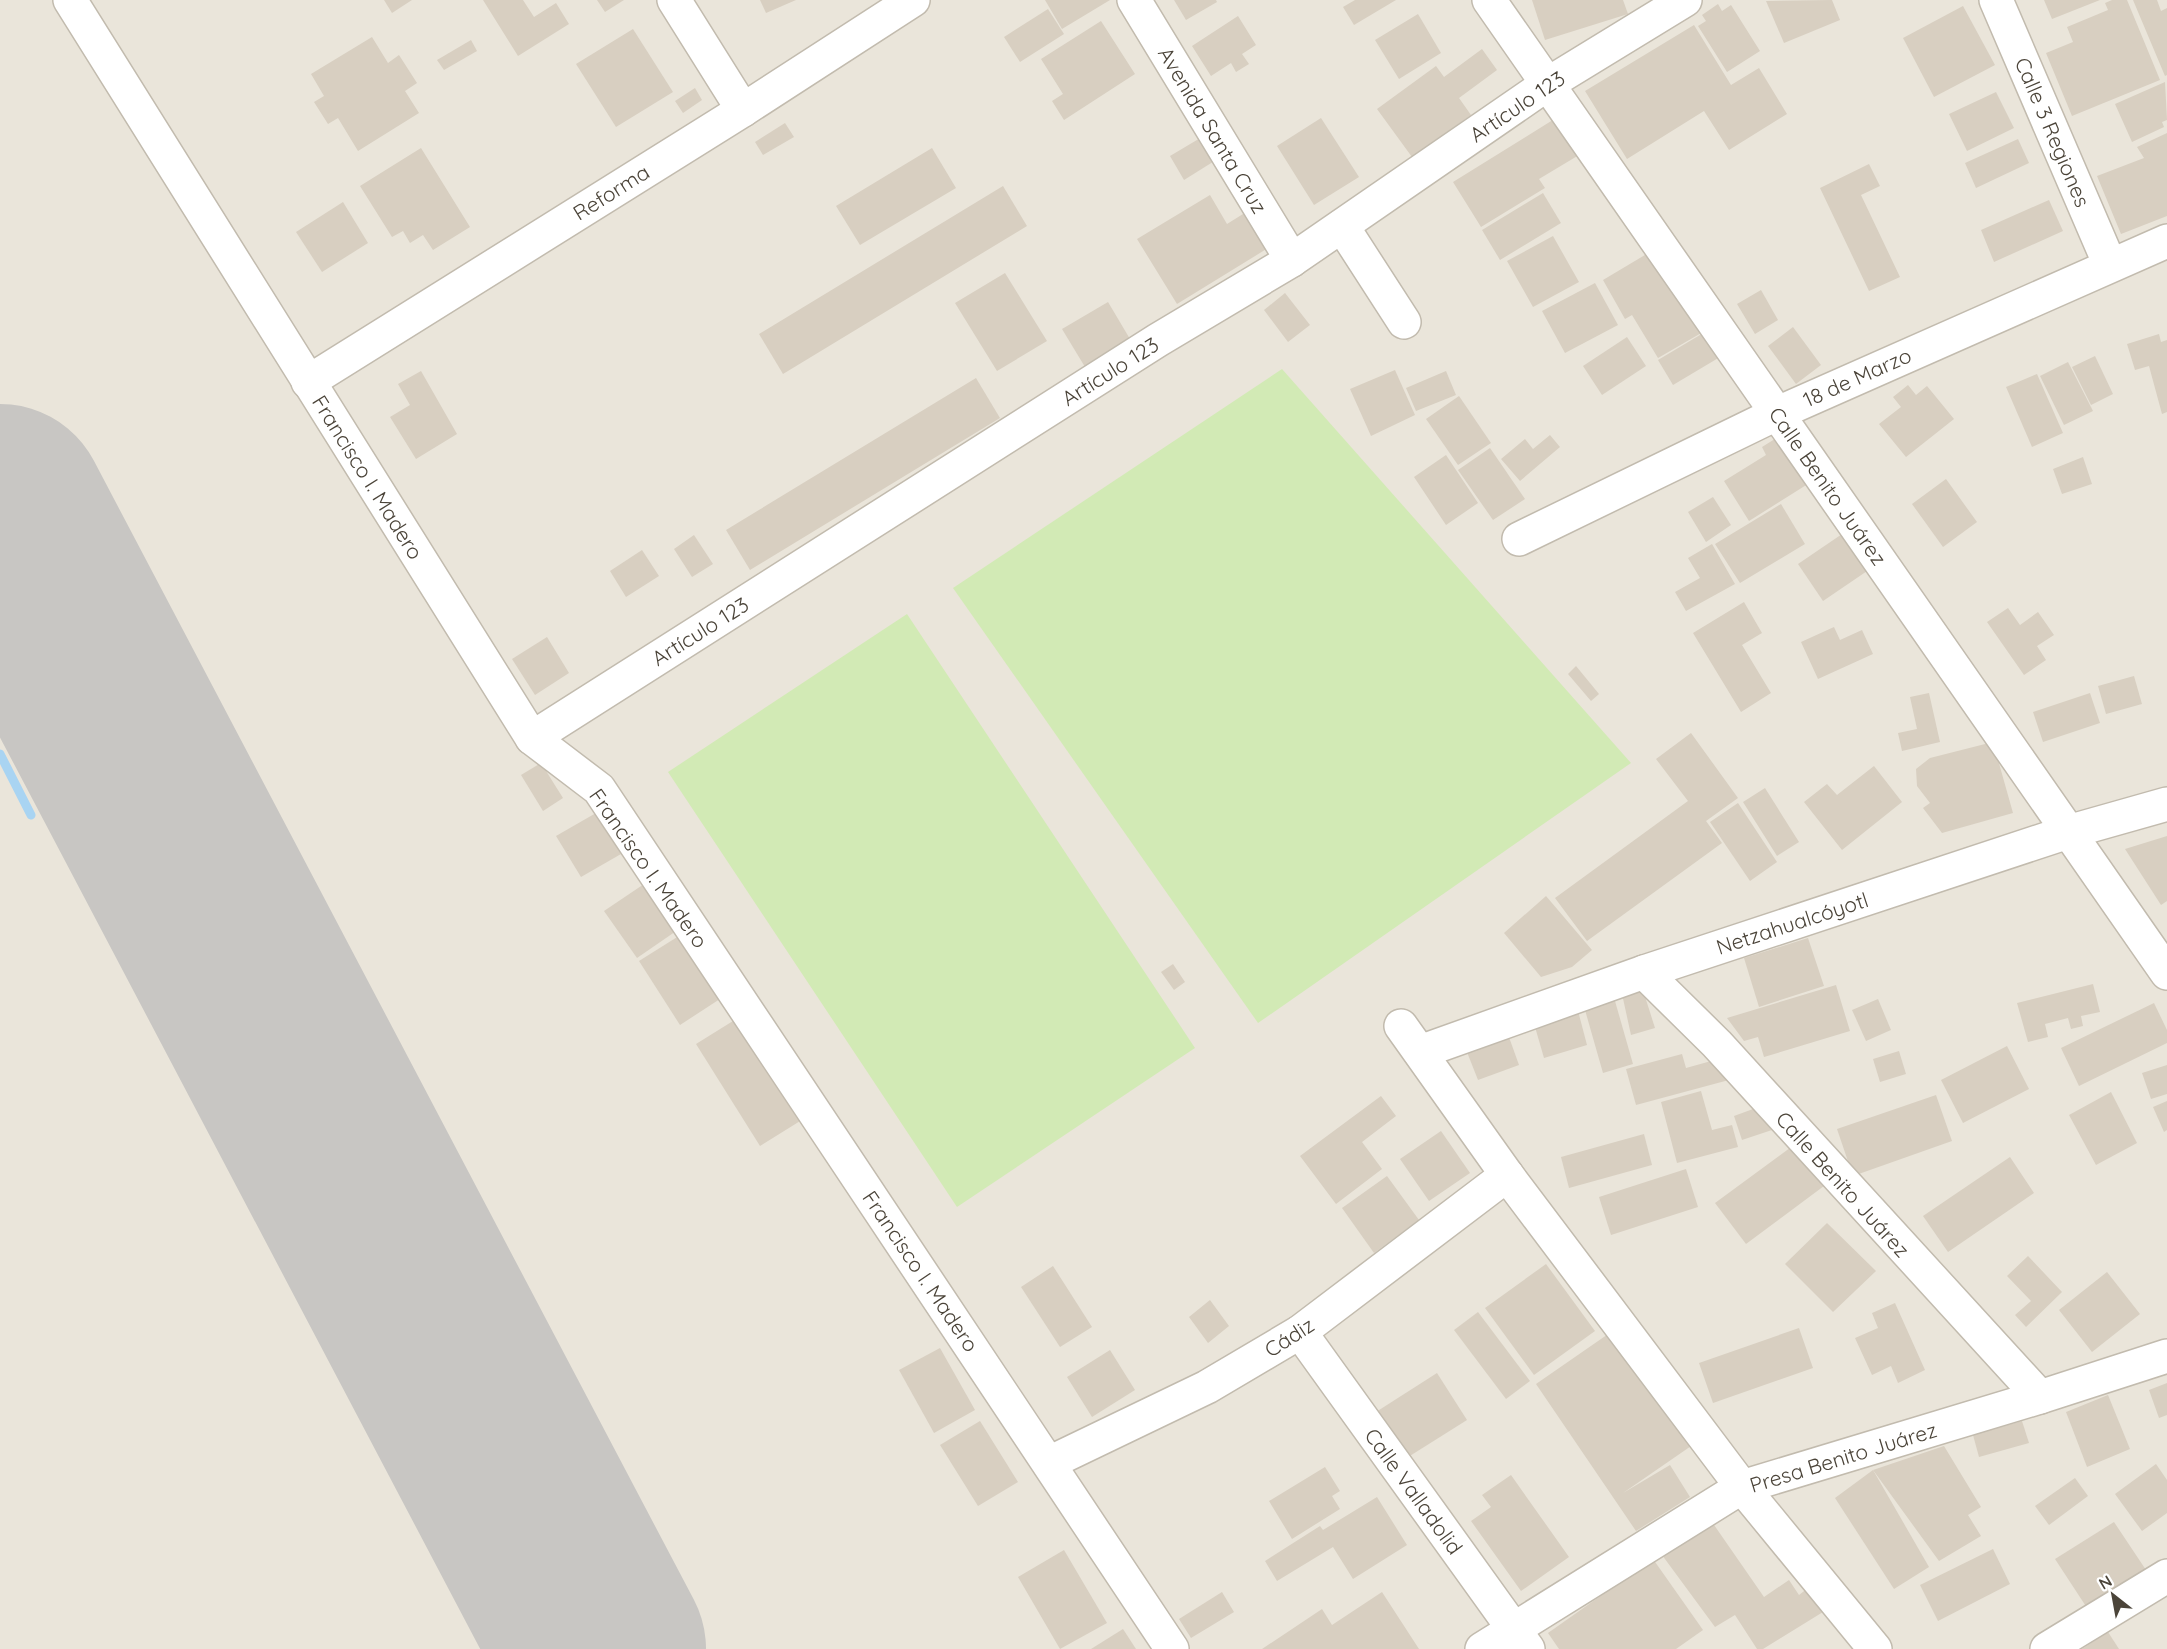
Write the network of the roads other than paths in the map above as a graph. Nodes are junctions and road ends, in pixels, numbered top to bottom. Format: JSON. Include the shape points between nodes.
{"nodes":[{"id":1,"x":70,"y":0,"type":"edge"},
{"id":2,"x":674,"y":0,"type":"edge"},
{"id":3,"x":913,"y":0,"type":"edge"},
{"id":4,"x":1134,"y":0,"type":"edge"},
{"id":5,"x":1489,"y":0,"type":"edge"},
{"id":6,"x":1684,"y":0,"type":"edge"},
{"id":7,"x":1996,"y":0,"type":"edge"},
{"id":8,"x":1546,"y":85,"type":"junction"},
{"id":9,"x":743,"y":110,"type":"junction"},
{"id":10,"x":1342,"y":226,"type":"junction"},
{"id":11,"x":2167,"y":241,"type":"edge"},
{"id":12,"x":1292,"y":260,"type":"junction"},
{"id":13,"x":2110,"y":265,"type":"junction"},
{"id":14,"x":1404,"y":322,"type":"dead end"},
{"id":15,"x":308,"y":382,"type":"junction"},
{"id":16,"x":1778,"y":412,"type":"junction"},
{"id":17,"x":1519,"y":539,"type":"dead end"},
{"id":18,"x":532,"y":738,"type":"junction"},
{"id":19,"x":2167,"y":804,"type":"edge"},
{"id":20,"x":2068,"y":832,"type":"junction"},
{"id":21,"x":1644,"y":972,"type":"junction"},
{"id":22,"x":2167,"y":972,"type":"edge"},
{"id":23,"x":1507,"y":1175,"type":"junction"},
{"id":24,"x":1300,"y":1332,"type":"junction"},
{"id":25,"x":2167,"y":1356,"type":"edge"},
{"id":26,"x":2040,"y":1397,"type":"junction"},
{"id":27,"x":1049,"y":1463,"type":"junction"},
{"id":28,"x":1742,"y":1487,"type":"junction"},
{"id":29,"x":2167,"y":1575,"type":"edge"},
{"id":30,"x":1521,"y":1639,"type":"edge"},
{"id":31,"x":1172,"y":1649,"type":"edge"},
{"id":32,"x":1482,"y":1649,"type":"edge"},
{"id":33,"x":1875,"y":1649,"type":"edge"},
{"id":34,"x":2047,"y":1649,"type":"edge"}],
"edges":[{"from":1,"to":15,"type":"street","name":"Francisco I. Madero"},
{"from":2,"to":9,"type":"street"},
{"from":3,"to":9,"type":"street","name":"Reforma"},
{"from":4,"to":12,"type":"street","name":"Avenida Santa Cruz"},
{"from":5,"to":8,"type":"street","name":"Calle Benito Juárez"},
{"from":6,"to":8,"type":"street","name":"Artículo 123"},
{"from":7,"to":13,"type":"street","name":"Calle 3 Regiones"},
{"from":8,"to":10,"type":"street","name":"Artículo 123"},
{"from":8,"to":16,"type":"street","name":"Calle Benito Juárez"},
{"from":9,"to":15,"type":"street","name":"Reforma"},
{"from":10,"to":12,"type":"street","name":"Artículo 123"},
{"from":10,"to":14,"type":"street"},
{"from":11,"to":13,"type":"street","name":"18 de Marzo"},
{"from":12,"to":18,"type":"street","name":"Artículo 123","via":[[1158,340]]},
{"from":13,"to":16,"type":"street","name":"18 de Marzo"},
{"from":15,"to":18,"type":"street","name":"Francisco I. Madero"},
{"from":16,"to":17,"type":"street","name":"18 de Marzo"},
{"from":16,"to":20,"type":"street","name":"Calle Benito Juárez"},
{"from":18,"to":27,"type":"street","name":"Francisco I. Madero","via":[[599,789]]},
{"from":19,"to":20,"type":"street","name":"Netzahualcóyotl"},
{"from":20,"to":21,"type":"street","name":"Netzahualcóyotl"},
{"from":20,"to":22,"type":"street","name":"Calle Benito Juárez"},
{"from":21,"to":23,"type":"street","name":"Netzahualcóyotl","via":[[1410,1039]]},
{"from":21,"to":26,"type":"street","name":"Calle Benito Juárez","via":[[1717,1044]]},
{"from":23,"to":24,"type":"street","name":"Cádiz"},
{"from":23,"to":28,"type":"street"},
{"from":24,"to":27,"type":"street","name":"Cádiz","via":[[1207,1387]]},
{"from":24,"to":30,"type":"street","name":"Calle Valladolid"},
{"from":25,"to":26,"type":"street","name":"Presa Benito Juárez"},
{"from":26,"to":28,"type":"street","name":"Presa Benito Juárez"},
{"from":27,"to":31,"type":"street","name":"Francisco I. Madero"},
{"from":28,"to":30,"type":"street","name":"Presa Benito Juárez"},
{"from":28,"to":33,"type":"street"},
{"from":29,"to":34,"type":"street"},
{"from":30,"to":32,"type":"street","name":"Presa Benito Juárez"}]}
